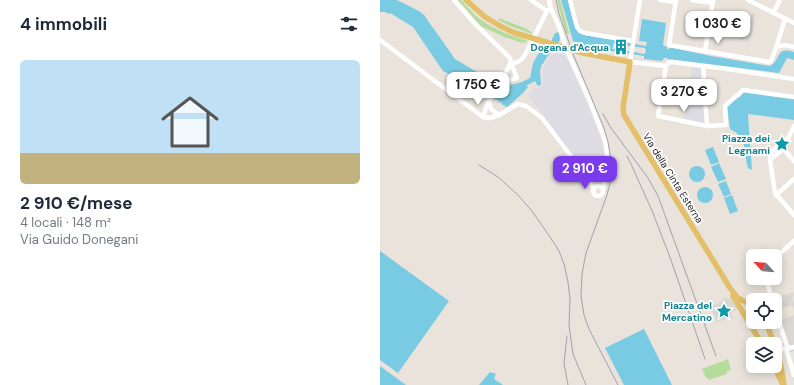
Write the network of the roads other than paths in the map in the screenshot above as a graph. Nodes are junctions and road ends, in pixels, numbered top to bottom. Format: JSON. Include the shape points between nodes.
{"nodes":[{"id":1,"x":454,"y":0,"type":"edge"},
{"id":2,"x":466,"y":0,"type":"edge"},
{"id":3,"x":531,"y":0,"type":"edge"},
{"id":4,"x":549,"y":0,"type":"edge"},
{"id":5,"x":570,"y":0,"type":"edge"},
{"id":6,"x":640,"y":0,"type":"edge"},
{"id":7,"x":660,"y":0,"type":"edge"},
{"id":8,"x":692,"y":0,"type":"edge"},
{"id":9,"x":748,"y":0,"type":"edge"},
{"id":10,"x":780,"y":0,"type":"edge"},
{"id":11,"x":676,"y":1,"type":"edge"},
{"id":12,"x":713,"y":2,"type":"edge"},
{"id":13,"x":549,"y":10,"type":"junction"},
{"id":14,"x":773,"y":13,"type":"junction"},
{"id":15,"x":785,"y":18,"type":"junction"},
{"id":16,"x":794,"y":23,"type":"edge"},
{"id":17,"x":535,"y":35,"type":"dead end"},
{"id":18,"x":380,"y":40,"type":"edge"},
{"id":19,"x":633,"y":41,"type":"junction"},
{"id":20,"x":531,"y":42,"type":"dead end"},
{"id":21,"x":565,"y":44,"type":"dead end"},
{"id":22,"x":794,"y":47,"type":"edge"},
{"id":23,"x":776,"y":48,"type":"junction"},
{"id":24,"x":705,"y":52,"type":"junction"},
{"id":25,"x":568,"y":53,"type":"dead end"},
{"id":26,"x":631,"y":59,"type":"junction"},
{"id":27,"x":511,"y":63,"type":"junction"},
{"id":28,"x":666,"y":66,"type":"junction"},
{"id":29,"x":703,"y":66,"type":"junction"},
{"id":30,"x":794,"y":79,"type":"edge"},
{"id":31,"x":500,"y":83,"type":"junction"},
{"id":32,"x":794,"y":97,"type":"edge"},
{"id":33,"x":490,"y":99,"type":"junction"},
{"id":34,"x":499,"y":115,"type":"junction"},
{"id":35,"x":483,"y":117,"type":"junction"},
{"id":36,"x":707,"y":126,"type":"junction"},
{"id":37,"x":794,"y":126,"type":"edge"},
{"id":38,"x":791,"y":137,"type":"edge"},
{"id":39,"x":780,"y":143,"type":"junction"},
{"id":40,"x":783,"y":149,"type":"junction"},
{"id":41,"x":770,"y":160,"type":"junction"},
{"id":42,"x":794,"y":161,"type":"edge"},
{"id":43,"x":605,"y":178,"type":"junction"},
{"id":44,"x":794,"y":179,"type":"edge"},
{"id":45,"x":596,"y":187,"type":"junction"},
{"id":46,"x":603,"y":190,"type":"junction"},
{"id":47,"x":776,"y":195,"type":"junction"},
{"id":48,"x":794,"y":215,"type":"edge"},
{"id":49,"x":794,"y":241,"type":"edge"},
{"id":50,"x":782,"y":252,"type":"edge"},
{"id":51,"x":730,"y":288,"type":"junction"},
{"id":52,"x":745,"y":302,"type":"joint"},
{"id":53,"x":740,"y":307,"type":"junction"},
{"id":54,"x":781,"y":329,"type":"edge"},
{"id":55,"x":758,"y":337,"type":"edge"},
{"id":56,"x":794,"y":347,"type":"edge"},
{"id":57,"x":787,"y":349,"type":"junction"},
{"id":58,"x":782,"y":351,"type":"edge"},
{"id":59,"x":777,"y":373,"type":"edge"},
{"id":60,"x":782,"y":373,"type":"edge"},
{"id":61,"x":794,"y":375,"type":"edge"},
{"id":62,"x":784,"y":385,"type":"edge"}],
"edges":[{"from":1,"to":27,"type":"street","via":[[509,56]]},
{"from":2,"to":26,"type":"main road","via":[[493,22],[525,36],[590,54]]},
{"from":3,"to":13,"type":"street"},
{"from":4,"to":13,"type":"street"},
{"from":5,"to":19,"type":"street","via":[[580,31]]},
{"from":6,"to":19,"type":"street","name":"Via della Cinta Esterna"},
{"from":7,"to":11,"type":"street"},
{"from":8,"to":12,"type":"street"},
{"from":9,"to":14,"type":"street"},
{"from":10,"to":14,"type":"street"},
{"from":11,"to":24,"type":"street","via":[[669,45]]},
{"from":12,"to":24,"type":"street"},
{"from":13,"to":17,"type":"street"},
{"from":13,"to":21,"type":"street","via":[[558,24]]},
{"from":14,"to":15,"type":"street"},
{"from":15,"to":16,"type":"street"},
{"from":15,"to":23,"type":"street"},
{"from":18,"to":35,"type":"street"},
{"from":19,"to":26,"type":"street","name":"Via della Cinta Esterna"},
{"from":20,"to":27,"type":"street","via":[[522,60]]},
{"from":22,"to":23,"type":"street","via":[[780,45]]},
{"from":23,"to":24,"type":"street","via":[[769,62]]},
{"from":25,"to":43,"type":"street","via":[[604,140],[607,153]]},
{"from":26,"to":28,"type":"street"},
{"from":26,"to":51,"type":"main road","name":"Via della Cinta Esterna","via":[[624,115]]},
{"from":27,"to":31,"type":"street"},
{"from":27,"to":31,"type":"street","via":[[517,78]]},
{"from":28,"to":29,"type":"street","via":[[672,62]]},
{"from":28,"to":36,"type":"street","via":[[658,116]]},
{"from":29,"to":30,"type":"street"},
{"from":29,"to":36,"type":"street"},
{"from":31,"to":33,"type":"street"},
{"from":32,"to":36,"type":"street","via":[[743,90],[725,106],[726,125]]},
{"from":33,"to":34,"type":"street","via":[[492,108]]},
{"from":33,"to":35,"type":"street"},
{"from":34,"to":35,"type":"street"},
{"from":34,"to":45,"type":"street","via":[[518,104],[531,109],[542,118]]},
{"from":37,"to":38,"type":"street"},
{"from":38,"to":39,"type":"street"},
{"from":38,"to":40,"type":"street"},
{"from":39,"to":40,"type":"street"},
{"from":39,"to":41,"type":"street","via":[[771,152]]},
{"from":40,"to":41,"type":"street"},
{"from":40,"to":42,"type":"street"},
{"from":41,"to":47,"type":"street"},
{"from":43,"to":45,"type":"street"},
{"from":43,"to":46,"type":"street"},
{"from":44,"to":47,"type":"street"},
{"from":45,"to":46,"type":"street"},
{"from":45,"to":46,"type":"street","via":[[594,193],[598,196]]},
{"from":47,"to":48,"type":"street"},
{"from":49,"to":50,"type":"street"},
{"from":51,"to":52,"type":"main road","name":"Via della Cinta Esterna"},
{"from":51,"to":53,"type":"main road","name":"Via della Cinta Esterna"},
{"from":52,"to":53,"type":"street"},
{"from":53,"to":55,"type":"main road","name":"Via della Cinta Esterna"},
{"from":54,"to":57,"type":"street"},
{"from":56,"to":57,"type":"street"},
{"from":57,"to":58,"type":"street"},
{"from":57,"to":61,"type":"street"},
{"from":59,"to":62,"type":"main road"},
{"from":60,"to":62,"type":"main road"}]}
